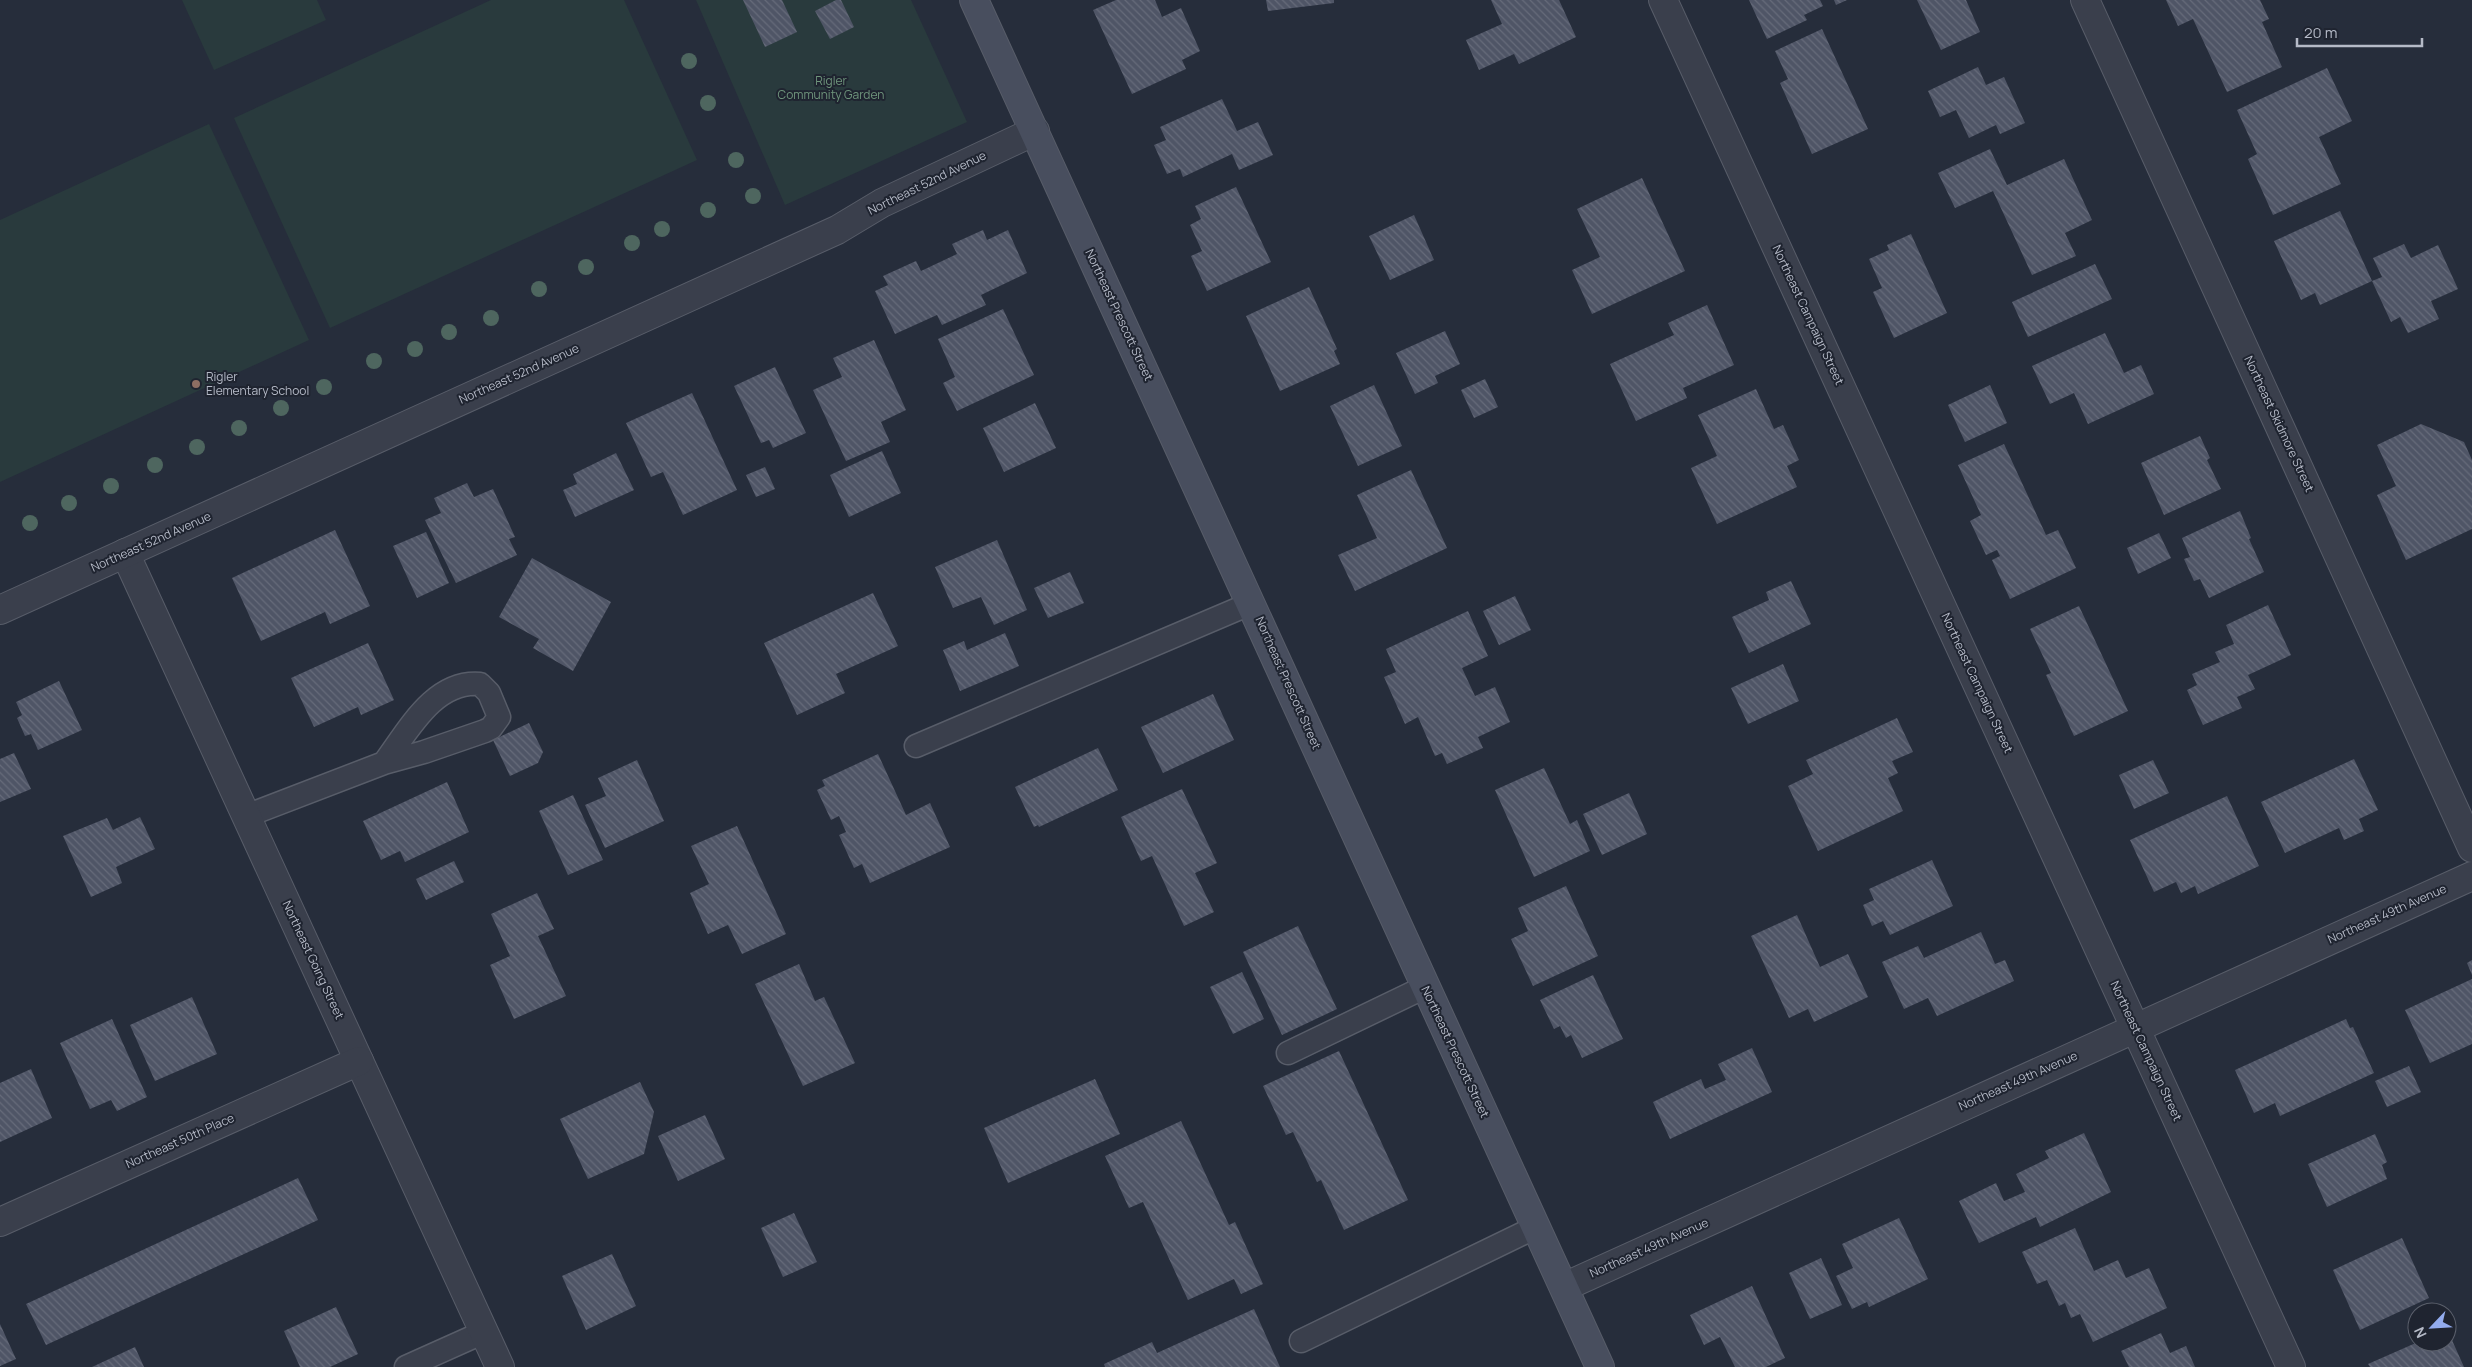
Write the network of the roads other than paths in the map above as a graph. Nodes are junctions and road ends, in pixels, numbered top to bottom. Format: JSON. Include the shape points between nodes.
{"nodes":[{"id":1,"x":974,"y":0,"type":"edge"},
{"id":2,"x":1663,"y":0,"type":"edge"},
{"id":3,"x":2085,"y":0,"type":"edge"},
{"id":4,"x":1035,"y":131,"type":"junction"},
{"id":5,"x":126,"y":553,"type":"junction"},
{"id":6,"x":1252,"y":603,"type":"junction"},
{"id":7,"x":0,"y":610,"type":"edge"},
{"id":8,"x":916,"y":746,"type":"dead end"},
{"id":9,"x":384,"y":763,"type":"junction"},
{"id":10,"x":246,"y":816,"type":"junction"},
{"id":11,"x":2472,"y":848,"type":"edge"},
{"id":12,"x":2472,"y":876,"type":"edge"},
{"id":13,"x":1425,"y":987,"type":"junction"},
{"id":14,"x":2136,"y":1028,"type":"junction"},
{"id":15,"x":1288,"y":1052,"type":"dead end"},
{"id":16,"x":359,"y":1061,"type":"junction"},
{"id":17,"x":0,"y":1222,"type":"edge"},
{"id":18,"x":1536,"y":1227,"type":"junction"},
{"id":19,"x":1564,"y":1287,"type":"junction"},
{"id":20,"x":484,"y":1332,"type":"junction"},
{"id":21,"x":1301,"y":1340,"type":"dead end"},
{"id":22,"x":406,"y":1367,"type":"edge"},
{"id":23,"x":500,"y":1367,"type":"edge"},
{"id":24,"x":1600,"y":1367,"type":"edge"},
{"id":25,"x":2290,"y":1367,"type":"edge"}],
"edges":[{"from":1,"to":4,"type":"street","name":"Northeast Prescott Street"},
{"from":2,"to":14,"type":"street","name":"Northeast Campaign Street"},
{"from":3,"to":11,"type":"street","name":"Northeast Skidmore Street"},
{"from":4,"to":5,"type":"street","name":"Northeast 52nd Avenue","via":[[882,203],[837,230]]},
{"from":4,"to":6,"type":"street","name":"Northeast Prescott Street"},
{"from":5,"to":7,"type":"street","name":"Northeast 52nd Avenue"},
{"from":5,"to":10,"type":"street","name":"Northeast Going Street"},
{"from":6,"to":8,"type":"lane"},
{"from":6,"to":13,"type":"street","name":"Northeast Prescott Street"},
{"from":9,"to":9,"type":"lane","via":[[491,728],[499,716],[489,693],[480,684],[471,683],[456,685],[441,694],[426,708]]},
{"from":9,"to":10,"type":"lane"},
{"from":10,"to":16,"type":"street","name":"Northeast Going Street"},
{"from":12,"to":14,"type":"street","name":"Northeast 49th Avenue"},
{"from":13,"to":15,"type":"lane"},
{"from":13,"to":18,"type":"street","name":"Northeast Prescott Street"},
{"from":14,"to":19,"type":"street","name":"Northeast 49th Avenue"},
{"from":14,"to":25,"type":"street","name":"Northeast Campaign Street"},
{"from":16,"to":17,"type":"street","name":"Northeast 50th Place"},
{"from":16,"to":20,"type":"street","name":"Northeast Going Street"},
{"from":18,"to":19,"type":"street","name":"Northeast Prescott Street"},
{"from":18,"to":21,"type":"lane"},
{"from":19,"to":24,"type":"street","name":"Northeast Prescott Street"},
{"from":20,"to":22,"type":"lane"},
{"from":20,"to":23,"type":"street","name":"Northeast Going Street"}]}
